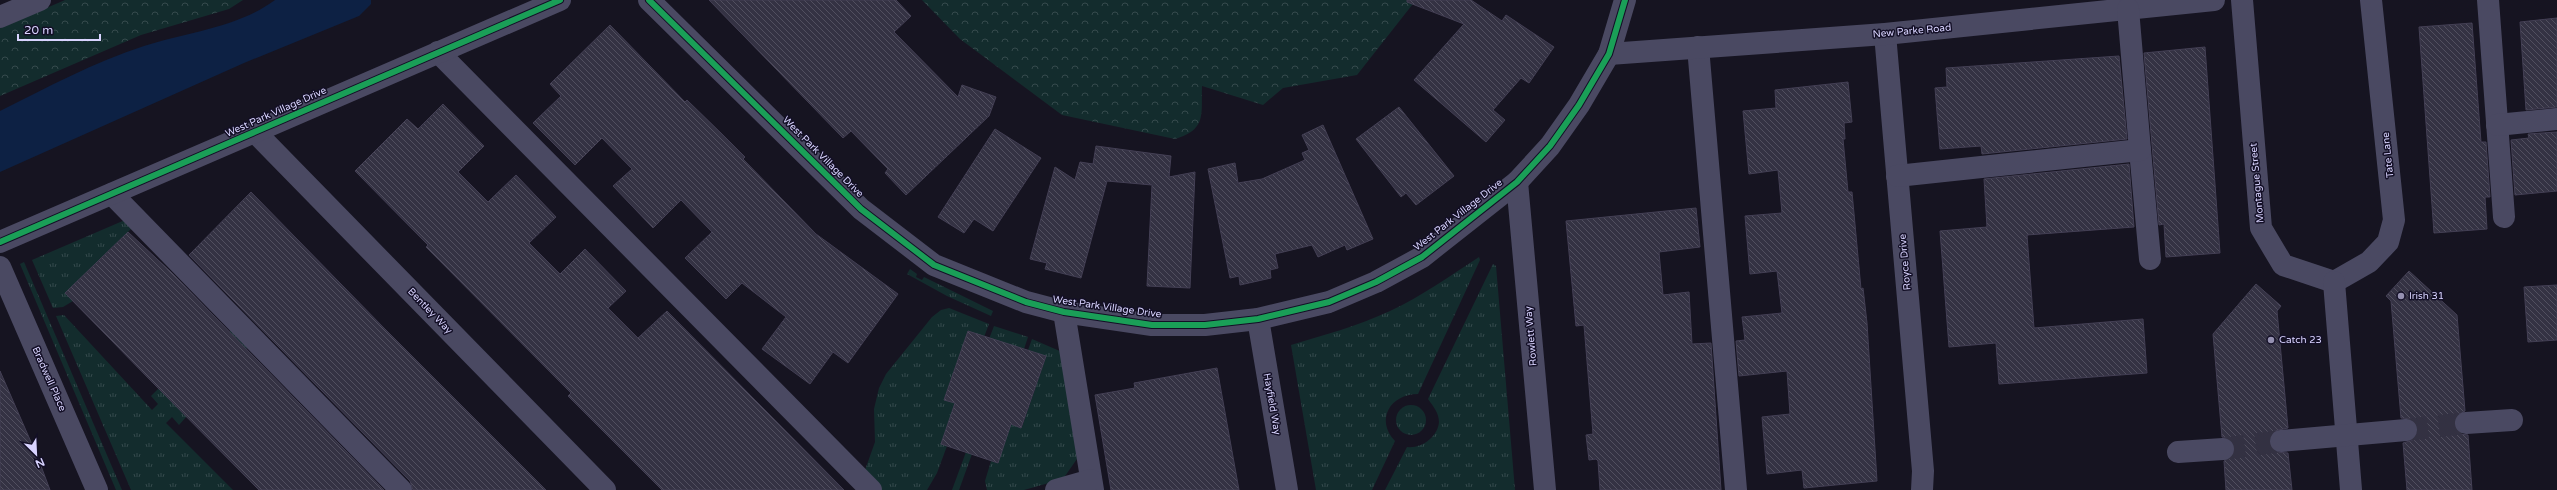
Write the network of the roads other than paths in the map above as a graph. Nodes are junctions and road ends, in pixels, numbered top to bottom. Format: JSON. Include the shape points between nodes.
{"nodes":[{"id":1,"x":40,"y":0,"type":"edge"},
{"id":2,"x":560,"y":0,"type":"edge"},
{"id":3,"x":649,"y":0,"type":"edge"},
{"id":4,"x":1625,"y":0,"type":"edge"},
{"id":5,"x":2214,"y":0,"type":"edge"},
{"id":6,"x":2242,"y":0,"type":"edge"},
{"id":7,"x":2371,"y":0,"type":"edge"},
{"id":8,"x":2488,"y":0,"type":"edge"},
{"id":9,"x":2100,"y":6,"type":"edge"},
{"id":10,"x":2128,"y":9,"type":"junction"},
{"id":11,"x":0,"y":17,"type":"edge"},
{"id":12,"x":1884,"y":34,"type":"junction"},
{"id":13,"x":1698,"y":47,"type":"junction"},
{"id":14,"x":438,"y":52,"type":"junction"},
{"id":15,"x":1609,"y":54,"type":"junction"},
{"id":16,"x":2557,"y":119,"type":"edge"},
{"id":17,"x":2496,"y":125,"type":"junction"},
{"id":18,"x":255,"y":132,"type":"junction"},
{"id":19,"x":2140,"y":150,"type":"junction"},
{"id":20,"x":1897,"y":176,"type":"junction"},
{"id":21,"x":1517,"y":182,"type":"junction"},
{"id":22,"x":112,"y":194,"type":"junction"},
{"id":23,"x":2504,"y":217,"type":"dead end"},
{"id":24,"x":0,"y":242,"type":"edge"},
{"id":25,"x":2150,"y":259,"type":"dead end"},
{"id":26,"x":0,"y":267,"type":"edge"},
{"id":27,"x":2334,"y":282,"type":"junction"},
{"id":28,"x":1064,"y":312,"type":"junction"},
{"id":29,"x":1258,"y":319,"type":"junction"},
{"id":30,"x":2512,"y":420,"type":"dead end"},
{"id":31,"x":2466,"y":423,"type":"tunnel mouth"},
{"id":32,"x":2406,"y":430,"type":"tunnel mouth"},
{"id":33,"x":2346,"y":435,"type":"junction"},
{"id":34,"x":2281,"y":441,"type":"tunnel mouth"},
{"id":35,"x":2223,"y":449,"type":"tunnel mouth"},
{"id":36,"x":2178,"y":452,"type":"dead end"},
{"id":37,"x":1092,"y":485,"type":"edge"},
{"id":38,"x":97,"y":490,"type":"edge"},
{"id":39,"x":401,"y":490,"type":"edge"},
{"id":40,"x":605,"y":490,"type":"edge"},
{"id":41,"x":871,"y":490,"type":"edge"},
{"id":42,"x":1056,"y":490,"type":"edge"},
{"id":43,"x":1287,"y":490,"type":"edge"},
{"id":44,"x":1546,"y":490,"type":"edge"},
{"id":45,"x":1736,"y":490,"type":"edge"},
{"id":46,"x":1922,"y":490,"type":"edge"},
{"id":47,"x":2351,"y":490,"type":"edge"}],
"edges":[{"from":1,"to":11,"type":"street"},
{"from":2,"to":14,"type":"street","name":"West Park Village Drive"},
{"from":3,"to":28,"type":"street","name":"West Park Village Drive","via":[[861,209],[934,265],[1026,302]]},
{"from":4,"to":15,"type":"street","name":"West Park Village Drive"},
{"from":5,"to":10,"type":"street","name":"New Parke Road"},
{"from":6,"to":27,"type":"street","name":"Montague Street","via":[[2261,228],[2283,265]]},
{"from":7,"to":27,"type":"street","name":"Tate Lane","via":[[2394,220],[2388,242],[2369,262]]},
{"from":8,"to":17,"type":"street"},
{"from":9,"to":10,"type":"street","name":"New Parke Road"},
{"from":9,"to":12,"type":"street","name":"New Parke Road"},
{"from":10,"to":19,"type":"street"},
{"from":12,"to":13,"type":"street","name":"New Parke Road"},
{"from":12,"to":20,"type":"street","name":"Royce Drive"},
{"from":13,"to":15,"type":"street","name":"New Parke Road"},
{"from":13,"to":45,"type":"street"},
{"from":14,"to":18,"type":"street","name":"West Park Village Drive"},
{"from":14,"to":41,"type":"street"},
{"from":15,"to":21,"type":"street","name":"West Park Village Drive","via":[[1575,111],[1550,146]]},
{"from":16,"to":17,"type":"street"},
{"from":17,"to":23,"type":"street"},
{"from":18,"to":22,"type":"street","name":"West Park Village Drive"},
{"from":18,"to":40,"type":"street","name":"Bentley Way"},
{"from":19,"to":20,"type":"street"},
{"from":19,"to":25,"type":"street"},
{"from":20,"to":46,"type":"street","name":"Royce Drive","via":[[1923,471]]},
{"from":21,"to":29,"type":"street","name":"West Park Village Drive","via":[[1422,257],[1376,282],[1329,302]]},
{"from":21,"to":44,"type":"street","name":"Rowlett Way"},
{"from":22,"to":24,"type":"street","name":"West Park Village Drive"},
{"from":22,"to":39,"type":"street"},
{"from":26,"to":38,"type":"street","name":"Bradwell Place"},
{"from":27,"to":33,"type":"street"},
{"from":28,"to":29,"type":"street","name":"West Park Village Drive","via":[[1152,325],[1205,325]]},
{"from":28,"to":37,"type":"street"},
{"from":29,"to":43,"type":"street","name":"Hayfield Way"},
{"from":30,"to":31,"type":"street"},
{"from":32,"to":33,"type":"street"},
{"from":33,"to":34,"type":"street"},
{"from":33,"to":47,"type":"street"},
{"from":35,"to":36,"type":"street"},
{"from":37,"to":42,"type":"street"}]}
